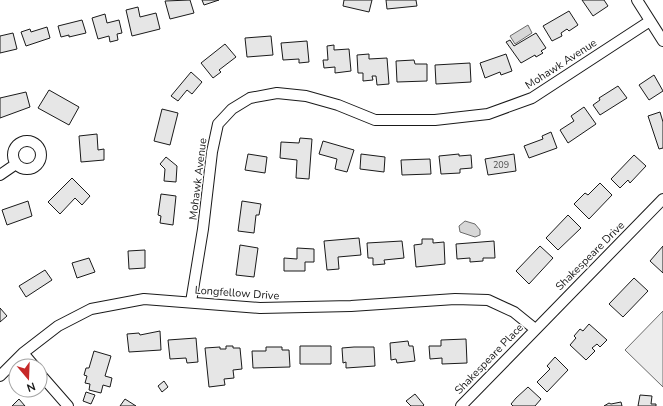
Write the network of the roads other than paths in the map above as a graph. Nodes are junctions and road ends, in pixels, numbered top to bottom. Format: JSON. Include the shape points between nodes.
{"nodes":[{"id":1,"x":638,"y":0,"type":"edge"},
{"id":2,"x":650,"y":20,"type":"junction"},
{"id":3,"x":663,"y":41,"type":"edge"},
{"id":4,"x":16,"y":164,"type":"dead end"},
{"id":5,"x":0,"y":175,"type":"edge"},
{"id":6,"x":663,"y":199,"type":"edge"},
{"id":7,"x":191,"y":302,"type":"junction"},
{"id":8,"x":535,"y":329,"type":"junction"},
{"id":9,"x":23,"y":353,"type":"junction"},
{"id":10,"x":27,"y":358,"type":"edge"},
{"id":11,"x":0,"y":376,"type":"edge"},
{"id":12,"x":48,"y":383,"type":"edge"},
{"id":13,"x":68,"y":406,"type":"edge"},
{"id":14,"x":461,"y":406,"type":"edge"}],
"edges":[{"from":1,"to":2,"type":"street"},
{"from":2,"to":3,"type":"street"},
{"from":2,"to":7,"type":"street","name":"Mohawk Avenue","via":[[532,98],[488,114],[435,120],[375,120],[338,105],[306,96],[277,94],[250,98],[232,109],[218,124],[212,152]]},
{"from":4,"to":5,"type":"street"},
{"from":6,"to":8,"type":"street","name":"Shakespeare Drive"},
{"from":7,"to":8,"type":"street","name":"Longfellow Drive","via":[[260,308],[351,306],[455,299],[488,300],[514,312]]},
{"from":7,"to":9,"type":"street","name":"Longfellow Drive","via":[[144,299],[91,309],[58,326]]},
{"from":8,"to":14,"type":"street","name":"Shakespeare Place"},
{"from":9,"to":10,"type":"street"},
{"from":9,"to":11,"type":"street","name":"Longfellow Drive"},
{"from":12,"to":13,"type":"street"}]}
